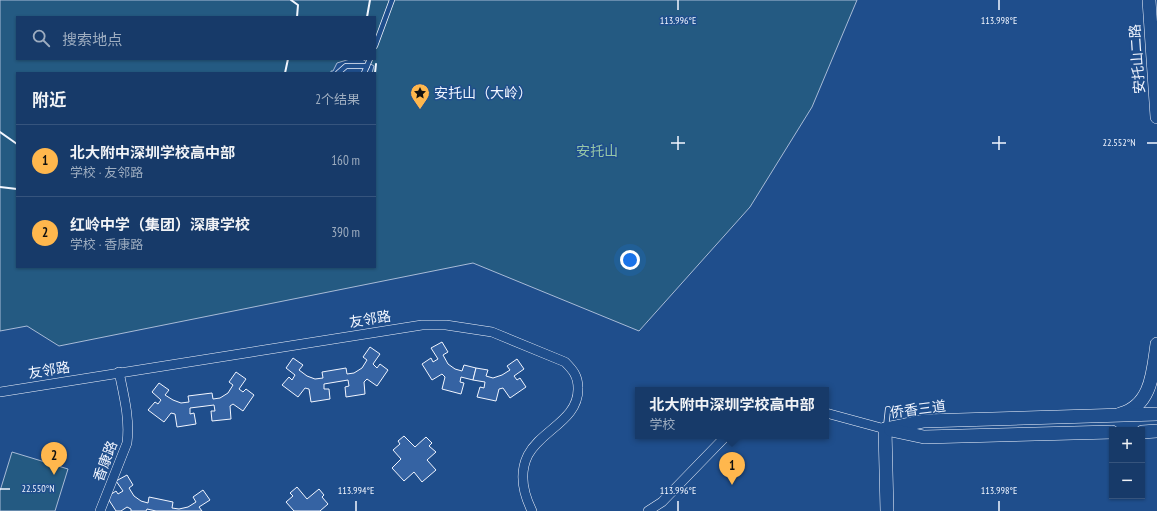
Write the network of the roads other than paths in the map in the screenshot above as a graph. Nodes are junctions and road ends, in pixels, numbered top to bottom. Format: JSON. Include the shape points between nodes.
{"nodes":[{"id":1,"x":392,"y":0,"type":"edge"},
{"id":2,"x":1149,"y":0,"type":"edge"},
{"id":3,"x":1154,"y":32,"type":"edge"},
{"id":4,"x":376,"y":43,"type":"edge"},
{"id":5,"x":370,"y":60,"type":"edge"},
{"id":6,"x":367,"y":66,"type":"junction"},
{"id":7,"x":339,"y":72,"type":"edge"},
{"id":8,"x":364,"y":72,"type":"edge"},
{"id":9,"x":1157,"y":116,"type":"edge"},
{"id":10,"x":1157,"y":344,"type":"edge"},
{"id":11,"x":119,"y":372,"type":"junction"},
{"id":12,"x":0,"y":392,"type":"edge"},
{"id":13,"x":888,"y":409,"type":"dead end"},
{"id":14,"x":829,"y":414,"type":"edge"},
{"id":15,"x":1157,"y":414,"type":"edge"},
{"id":16,"x":1113,"y":415,"type":"junction"},
{"id":17,"x":885,"y":429,"type":"junction"},
{"id":18,"x":1157,"y":431,"type":"edge"},
{"id":19,"x":1109,"y":432,"type":"edge"},
{"id":20,"x":1145,"y":432,"type":"edge"},
{"id":21,"x":723,"y":439,"type":"edge"},
{"id":22,"x":100,"y":511,"type":"edge"},
{"id":23,"x":532,"y":511,"type":"edge"},
{"id":24,"x":648,"y":511,"type":"edge"},
{"id":25,"x":887,"y":511,"type":"edge"}],
"edges":[{"from":1,"to":4,"type":"lane"},
{"from":2,"to":3,"type":"street","name":"安托山二路"},
{"from":3,"to":9,"type":"street","name":"安托山二路"},
{"from":5,"to":6,"type":"lane"},
{"from":6,"to":7,"type":"lane","via":[[346,66]]},
{"from":6,"to":8,"type":"lane"},
{"from":10,"to":16,"type":"street","via":[[1147,393],[1133,408]]},
{"from":11,"to":12,"type":"street","name":"友邻路"},
{"from":11,"to":22,"type":"street","name":"香康路","via":[[129,431],[127,443]]},
{"from":11,"to":23,"type":"street","name":"友邻路","via":[[422,326],[453,326],[492,332],[565,362],[574,371],[578,382],[576,405],[536,444],[525,464],[523,488]]},
{"from":13,"to":17,"type":"lane"},
{"from":14,"to":17,"type":"street"},
{"from":15,"to":16,"type":"street","name":"侨香三道"},
{"from":16,"to":17,"type":"street","name":"侨香三道","via":[[924,421]]},
{"from":17,"to":19,"type":"street","name":"侨香三道","via":[[924,437]]},
{"from":17,"to":25,"type":"street"},
{"from":18,"to":20,"type":"street"},
{"from":21,"to":24,"type":"street","via":[[662,502]]}]}
